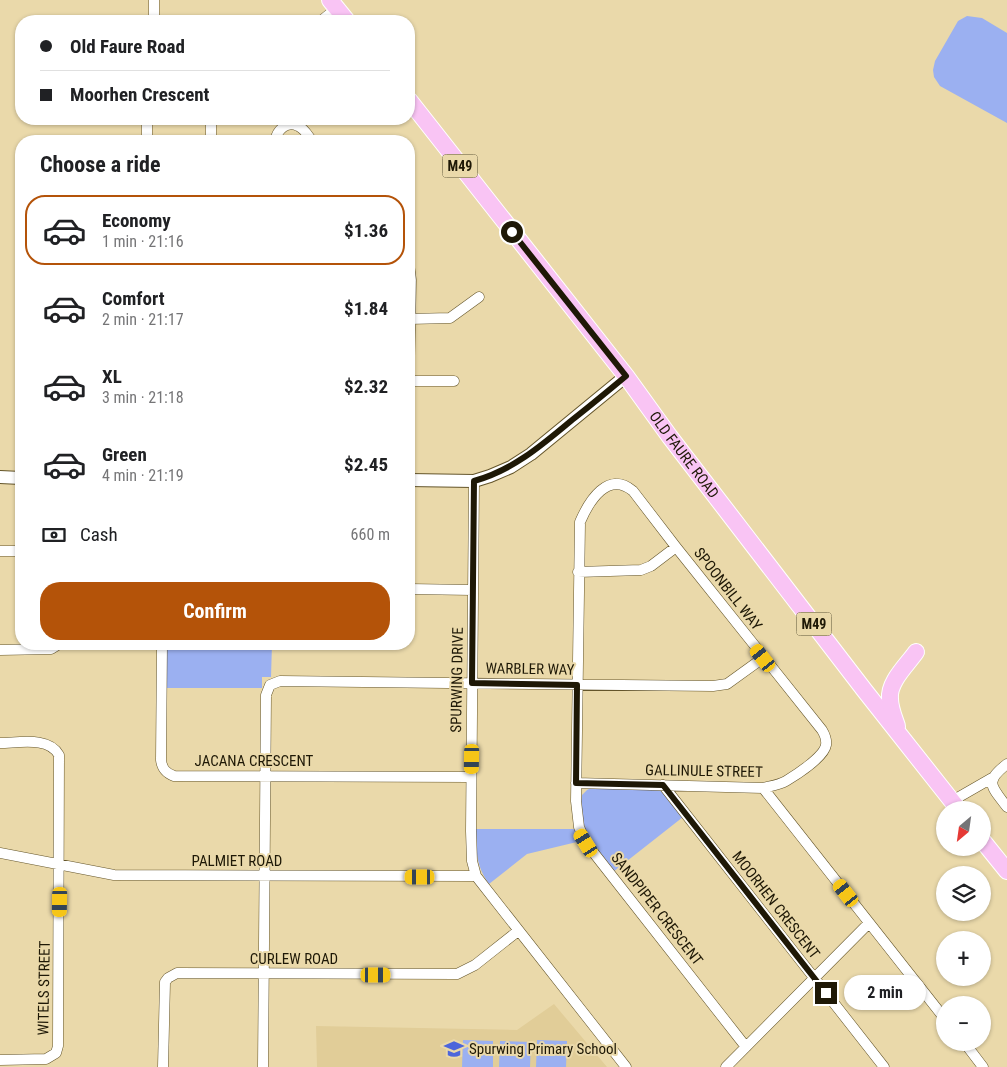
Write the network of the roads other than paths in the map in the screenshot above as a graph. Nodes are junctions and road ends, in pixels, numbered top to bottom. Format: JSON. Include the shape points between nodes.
{"nodes":[{"id":1,"x":154,"y":0,"type":"edge"},
{"id":2,"x":334,"y":4,"type":"edge"},
{"id":3,"x":154,"y":15,"type":"edge"},
{"id":4,"x":326,"y":15,"type":"edge"},
{"id":5,"x":342,"y":15,"type":"edge"},
{"id":6,"x":415,"y":108,"type":"edge"},
{"id":7,"x":286,"y":125,"type":"edge"},
{"id":8,"x":297,"y":125,"type":"edge"},
{"id":9,"x":278,"y":135,"type":"edge"},
{"id":10,"x":308,"y":135,"type":"edge"},
{"id":11,"x":479,"y":297,"type":"dead end"},
{"id":12,"x":415,"y":319,"type":"edge"},
{"id":13,"x":626,"y":376,"type":"junction"},
{"id":14,"x":415,"y":381,"type":"edge"},
{"id":15,"x":454,"y":381,"type":"dead end"},
{"id":16,"x":0,"y":477,"type":"edge"},
{"id":17,"x":15,"y":478,"type":"edge"},
{"id":18,"x":415,"y":480,"type":"edge"},
{"id":19,"x":474,"y":481,"type":"junction"},
{"id":20,"x":633,"y":491,"type":"joint"},
{"id":21,"x":676,"y":547,"type":"junction"},
{"id":22,"x":0,"y":551,"type":"edge"},
{"id":23,"x":15,"y":551,"type":"edge"},
{"id":24,"x":578,"y":572,"type":"junction"},
{"id":25,"x":415,"y":589,"type":"edge"},
{"id":26,"x":473,"y":590,"type":"junction"},
{"id":27,"x":0,"y":650,"type":"edge"},
{"id":28,"x":15,"y":650,"type":"edge"},
{"id":29,"x":162,"y":650,"type":"edge"},
{"id":30,"x":916,"y":652,"type":"dead end"},
{"id":31,"x":763,"y":658,"type":"junction"},
{"id":32,"x":472,"y":683,"type":"junction"},
{"id":33,"x":577,"y":685,"type":"junction"},
{"id":34,"x":900,"y":735,"type":"junction"},
{"id":35,"x":0,"y":743,"type":"edge"},
{"id":36,"x":821,"y":754,"type":"joint"},
{"id":37,"x":1007,"y":764,"type":"edge"},
{"id":38,"x":265,"y":777,"type":"junction"},
{"id":39,"x":472,"y":778,"type":"junction"},
{"id":40,"x":992,"y":778,"type":"junction"},
{"id":41,"x":576,"y":783,"type":"junction"},
{"id":42,"x":663,"y":785,"type":"junction"},
{"id":43,"x":763,"y":788,"type":"junction"},
{"id":44,"x":952,"y":801,"type":"edge"},
{"id":45,"x":962,"y":801,"type":"edge"},
{"id":46,"x":1007,"y":807,"type":"edge"},
{"id":47,"x":991,"y":851,"type":"edge"},
{"id":48,"x":0,"y":853,"type":"edge"},
{"id":49,"x":60,"y":865,"type":"junction"},
{"id":50,"x":1007,"y":871,"type":"edge"},
{"id":51,"x":265,"y":876,"type":"junction"},
{"id":52,"x":476,"y":876,"type":"junction"},
{"id":53,"x":870,"y":923,"type":"junction"},
{"id":54,"x":518,"y":931,"type":"junction"},
{"id":55,"x":263,"y":974,"type":"junction"},
{"id":56,"x":814,"y":978,"type":"junction"},
{"id":57,"x":936,"y":1007,"type":"edge"},
{"id":58,"x":746,"y":1048,"type":"junction"},
{"id":59,"x":971,"y":1051,"type":"edge"},
{"id":60,"x":0,"y":1060,"type":"edge"},
{"id":61,"x":163,"y":1067,"type":"edge"},
{"id":62,"x":263,"y":1067,"type":"edge"},
{"id":63,"x":626,"y":1067,"type":"edge"},
{"id":64,"x":726,"y":1067,"type":"edge"},
{"id":65,"x":884,"y":1067,"type":"edge"},
{"id":66,"x":983,"y":1067,"type":"edge"}],
"edges":[{"from":1,"to":3,"type":"street"},
{"from":2,"to":4,"type":"street"},
{"from":2,"to":5,"type":"main road"},
{"from":6,"to":13,"type":"main road","name":"OLD FAURE ROAD","number":"M49"},
{"from":7,"to":9,"type":"street"},
{"from":8,"to":10,"type":"street"},
{"from":11,"to":12,"type":"street","via":[[450,318]]},
{"from":13,"to":19,"type":"street","via":[[531,454],[511,467]]},
{"from":13,"to":34,"type":"main road","name":"OLD FAURE ROAD","number":"M49"},
{"from":14,"to":15,"type":"street"},
{"from":16,"to":17,"type":"street"},
{"from":18,"to":19,"type":"street"},
{"from":19,"to":26,"type":"street","name":"SPURWING DRIVE"},
{"from":20,"to":21,"type":"street","name":"SPOONBILL WAY"},
{"from":20,"to":24,"type":"street","name":"SANDPIPER CRESCENT","via":[[628,486],[614,483],[591,500],[580,522]]},
{"from":21,"to":24,"type":"street","via":[[641,570]]},
{"from":21,"to":31,"type":"street","name":"SPOONBILL WAY"},
{"from":22,"to":23,"type":"street"},
{"from":24,"to":33,"type":"street","name":"SANDPIPER CRESCENT"},
{"from":25,"to":26,"type":"street"},
{"from":26,"to":32,"type":"street","name":"SPURWING DRIVE"},
{"from":27,"to":28,"type":"street"},
{"from":29,"to":38,"type":"street","name":"JACANA CRESCENT","via":[[161,760],[164,770],[174,776]]},
{"from":30,"to":34,"type":"main road","via":[[890,692]]},
{"from":31,"to":33,"type":"street","name":"WARBLER WAY","via":[[727,684]]},
{"from":31,"to":36,"type":"street","name":"SPOONBILL WAY","via":[[826,738],[826,747]]},
{"from":32,"to":33,"type":"street","name":"WARBLER WAY"},
{"from":32,"to":38,"type":"street","name":"WARBLER WAY","via":[[276,682],[270,685],[266,695]]},
{"from":32,"to":39,"type":"street","name":"SPURWING DRIVE"},
{"from":33,"to":41,"type":"street","name":"SANDPIPER CRESCENT"},
{"from":34,"to":44,"type":"main road","name":"OLD FAURE ROAD","number":"M49"},
{"from":35,"to":49,"type":"street","via":[[43,743],[50,745],[59,755]]},
{"from":36,"to":43,"type":"street","name":"GALLINULE STREET","via":[[785,781]]},
{"from":37,"to":40,"type":"street"},
{"from":38,"to":39,"type":"street","name":"JACANA CRESCENT"},
{"from":38,"to":51,"type":"street"},
{"from":39,"to":52,"type":"street","name":"SPURWING DRIVE","via":[[472,861]]},
{"from":40,"to":45,"type":"street"},
{"from":40,"to":46,"type":"street","via":[[992,785]]},
{"from":41,"to":42,"type":"street","name":"GALLINULE STREET"},
{"from":41,"to":58,"type":"street","name":"SANDPIPER CRESCENT","via":[[577,818],[586,843]]},
{"from":42,"to":43,"type":"street","name":"GALLINULE STREET"},
{"from":42,"to":56,"type":"street","name":"MOORHEN CRESCENT"},
{"from":43,"to":53,"type":"street"},
{"from":47,"to":50,"type":"main road"},
{"from":48,"to":49,"type":"street","name":"PALMIET ROAD"},
{"from":49,"to":51,"type":"street","name":"PALMIET ROAD","via":[[114,875]]},
{"from":49,"to":60,"type":"street","name":"WITELS STREET","via":[[56,1053],[46,1059]]},
{"from":51,"to":52,"type":"street","name":"PALMIET ROAD"},
{"from":51,"to":55,"type":"street"},
{"from":52,"to":54,"type":"street","name":"SPURWING DRIVE"},
{"from":53,"to":56,"type":"street"},
{"from":53,"to":57,"type":"street"},
{"from":54,"to":55,"type":"street","name":"CURLEW ROAD","via":[[475,965],[457,974]]},
{"from":54,"to":63,"type":"street","name":"SPURWING DRIVE"},
{"from":55,"to":61,"type":"street","name":"CURLEW ROAD","via":[[177,974],[168,978],[164,999]]},
{"from":55,"to":62,"type":"street"},
{"from":56,"to":58,"type":"street"},
{"from":56,"to":65,"type":"street","name":"MOORHEN CRESCENT"},
{"from":58,"to":64,"type":"street"},
{"from":59,"to":66,"type":"street"}]}
